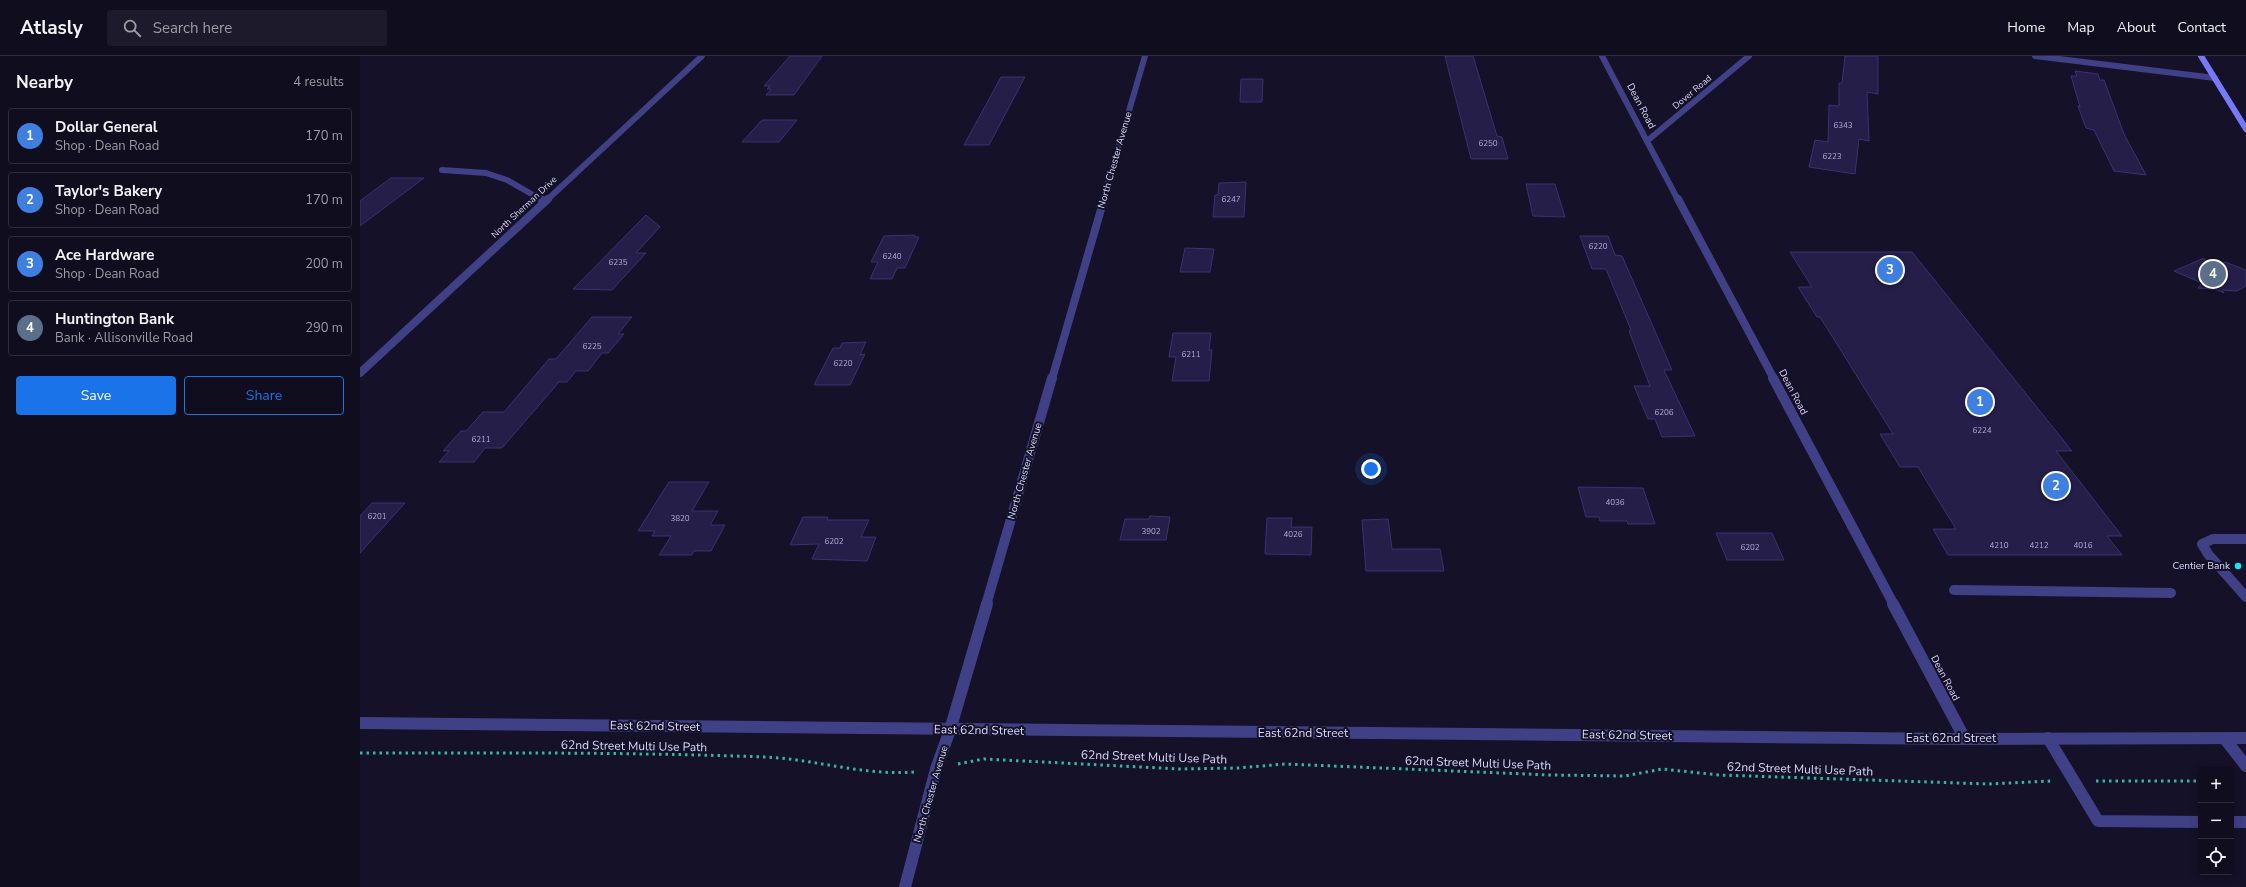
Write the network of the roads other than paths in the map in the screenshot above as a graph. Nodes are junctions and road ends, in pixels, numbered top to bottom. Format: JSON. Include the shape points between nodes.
{"nodes":[{"id":1,"x":702,"y":56,"type":"edge"},
{"id":2,"x":1145,"y":56,"type":"edge"},
{"id":3,"x":1602,"y":56,"type":"edge"},
{"id":4,"x":1749,"y":56,"type":"edge"},
{"id":5,"x":2035,"y":56,"type":"edge"},
{"id":6,"x":2201,"y":56,"type":"edge"},
{"id":7,"x":2214,"y":78,"type":"junction"},
{"id":8,"x":2246,"y":129,"type":"edge"},
{"id":9,"x":1648,"y":141,"type":"junction"},
{"id":10,"x":442,"y":170,"type":"dead end"},
{"id":11,"x":545,"y":201,"type":"junction"},
{"id":12,"x":360,"y":373,"type":"edge"},
{"id":13,"x":2246,"y":539,"type":"edge"},
{"id":14,"x":1954,"y":590,"type":"dead end"},
{"id":15,"x":2172,"y":593,"type":"dead end"},
{"id":16,"x":2246,"y":597,"type":"edge"},
{"id":17,"x":360,"y":723,"type":"edge"},
{"id":18,"x":950,"y":730,"type":"junction"},
{"id":19,"x":1965,"y":738,"type":"junction"},
{"id":20,"x":2048,"y":738,"type":"junction"},
{"id":21,"x":2246,"y":738,"type":"edge"},
{"id":22,"x":2225,"y":739,"type":"junction"},
{"id":23,"x":2246,"y":766,"type":"edge"},
{"id":24,"x":2198,"y":822,"type":"edge"},
{"id":25,"x":2234,"y":822,"type":"edge"},
{"id":26,"x":2246,"y":822,"type":"edge"},
{"id":27,"x":904,"y":887,"type":"edge"}],
"edges":[{"from":1,"to":11,"type":"street","name":"North Sherman Drive"},
{"from":2,"to":18,"type":"street","name":"North Chester Avenue"},
{"from":3,"to":9,"type":"street","name":"Dean Road"},
{"from":4,"to":9,"type":"street","name":"Dover Road"},
{"from":5,"to":7,"type":"street"},
{"from":6,"to":7,"type":"main road"},
{"from":7,"to":8,"type":"main road"},
{"from":9,"to":19,"type":"street","name":"Dean Road"},
{"from":10,"to":11,"type":"street","via":[[486,173],[507,180]]},
{"from":11,"to":12,"type":"street","name":"North Sherman Drive"},
{"from":13,"to":16,"type":"street","via":[[2213,539],[2202,544]]},
{"from":14,"to":15,"type":"street"},
{"from":17,"to":18,"type":"street","name":"East 62nd Street"},
{"from":18,"to":19,"type":"street","name":"East 62nd Street"},
{"from":18,"to":27,"type":"street","name":"North Chester Avenue","via":[[936,769]]},
{"from":19,"to":20,"type":"street","name":"East 62nd Street"},
{"from":20,"to":22,"type":"street","name":"East 62nd Street"},
{"from":20,"to":24,"type":"street","via":[[2098,822]]},
{"from":21,"to":22,"type":"street","name":"East 62nd Street"},
{"from":22,"to":23,"type":"street"},
{"from":25,"to":26,"type":"street"}]}
